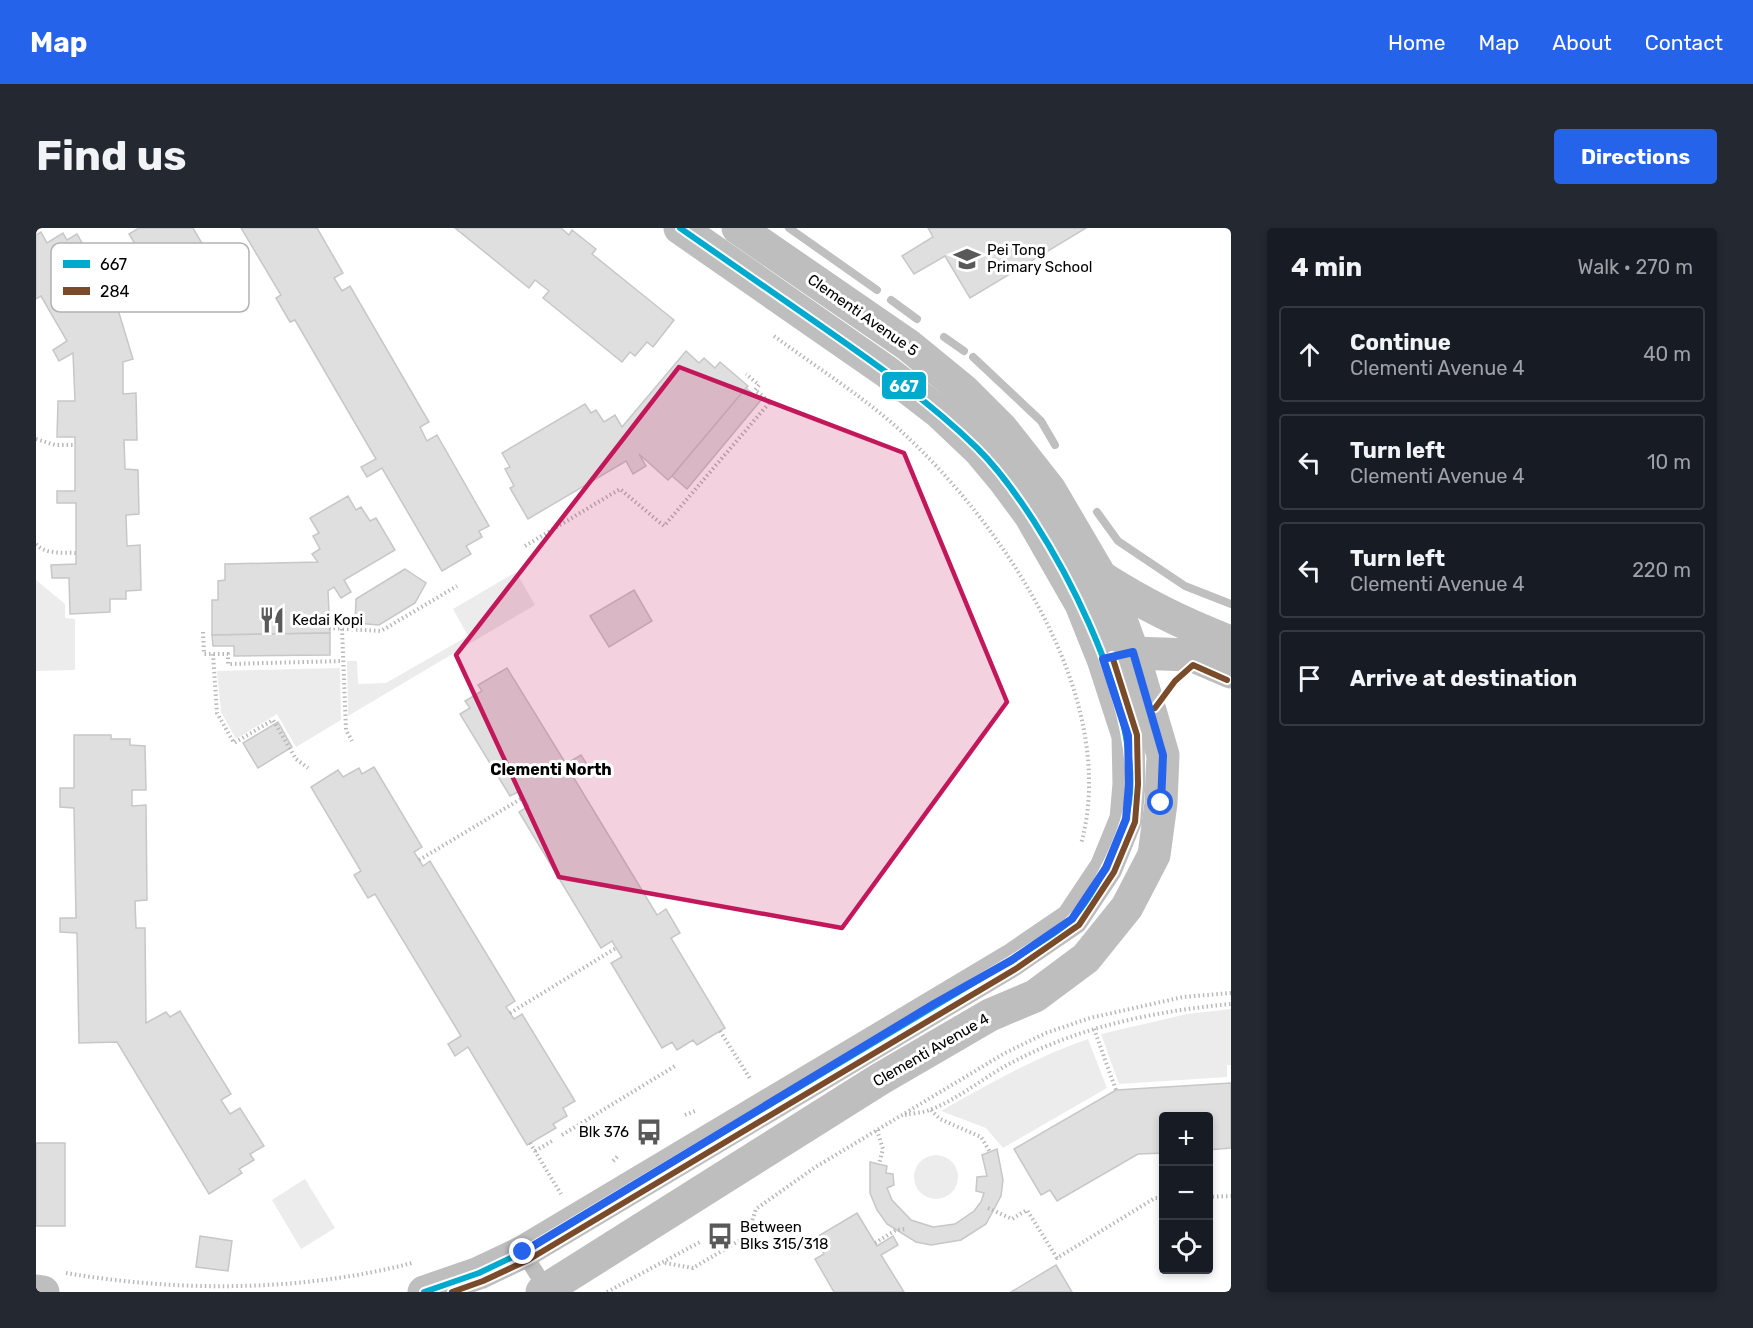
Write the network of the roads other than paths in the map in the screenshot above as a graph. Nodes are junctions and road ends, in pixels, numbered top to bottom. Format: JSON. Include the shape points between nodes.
{"nodes":[{"id":1,"x":680,"y":228,"type":"edge"},
{"id":2,"x":738,"y":228,"type":"edge"},
{"id":3,"x":1101,"y":578,"type":"junction"},
{"id":4,"x":1106,"y":624,"type":"junction"},
{"id":5,"x":1190,"y":640,"type":"junction"},
{"id":6,"x":1231,"y":642,"type":"edge"},
{"id":7,"x":1118,"y":656,"type":"junction"},
{"id":8,"x":1231,"y":672,"type":"edge"},
{"id":9,"x":1148,"y":703,"type":"junction"},
{"id":10,"x":523,"y":1252,"type":"junction"},
{"id":11,"x":544,"y":1291,"type":"edge"},
{"id":12,"x":424,"y":1292,"type":"edge"}],
"edges":[{"from":1,"to":4,"type":"street","name":"Clementi Avenue 5","via":[[888,372],[940,413],[979,450],[1030,515],[1070,581]]},
{"from":2,"to":3,"type":"street","name":"Clementi Avenue 5","via":[[890,332],[963,390],[1002,429],[1050,490]]},
{"from":3,"to":4,"type":"street","name":"Clementi Avenue 5"},
{"from":3,"to":5,"type":"street"},
{"from":4,"to":5,"type":"street"},
{"from":4,"to":7,"type":"street","name":"Clementi Avenue 5"},
{"from":5,"to":6,"type":"street"},
{"from":5,"to":7,"type":"street"},
{"from":5,"to":8,"type":"street"},
{"from":5,"to":9,"type":"street"},
{"from":7,"to":9,"type":"street","name":"Clementi Avenue 4"},
{"from":7,"to":10,"type":"street","via":[[1128,736],[1126,819],[1106,868],[1072,919],[1012,960]]},
{"from":9,"to":11,"type":"street","name":"Clementi Avenue 4","via":[[1163,755],[1154,855],[1127,907],[1086,958],[1035,996],[990,1015],[880,1079]]},
{"from":10,"to":11,"type":"lane"},
{"from":10,"to":12,"type":"street"}]}
